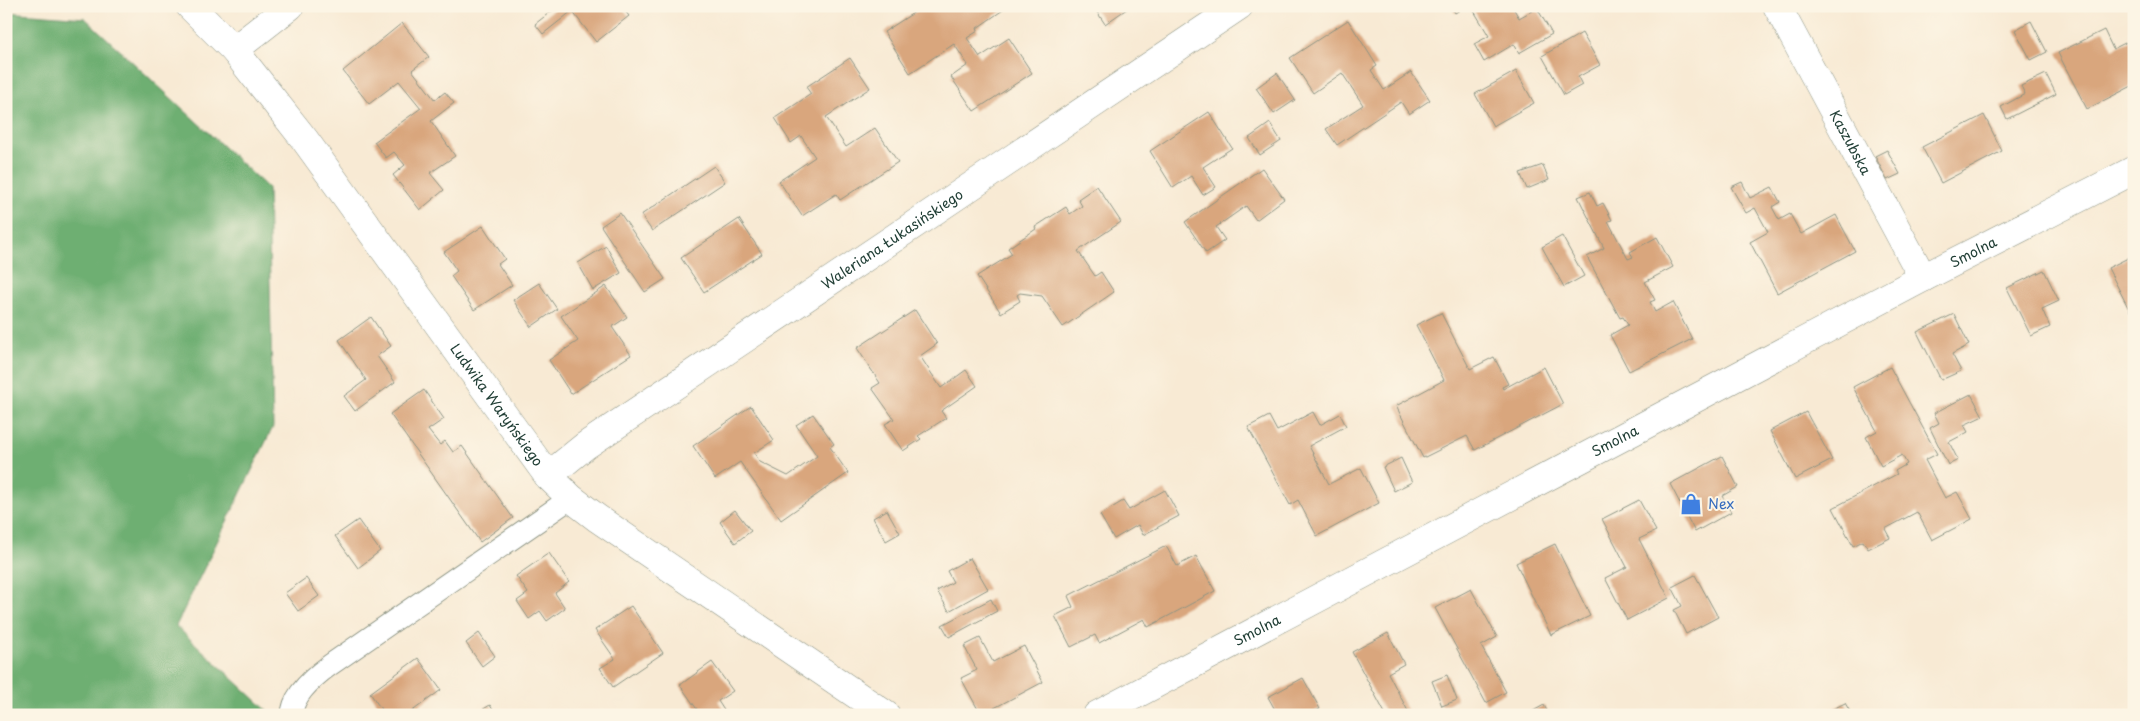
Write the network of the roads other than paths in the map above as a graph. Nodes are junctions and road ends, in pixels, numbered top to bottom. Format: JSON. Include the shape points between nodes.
{"nodes":[{"id":1,"x":190,"y":6,"type":"edge"},
{"id":2,"x":290,"y":6,"type":"edge"},
{"id":3,"x":1239,"y":6,"type":"edge"},
{"id":4,"x":1777,"y":6,"type":"edge"},
{"id":5,"x":234,"y":50,"type":"junction"},
{"id":6,"x":2134,"y":170,"type":"edge"},
{"id":7,"x":1923,"y":278,"type":"junction"},
{"id":8,"x":548,"y":476,"type":"junction"},
{"id":9,"x":570,"y":498,"type":"junction"},
{"id":10,"x":292,"y":715,"type":"edge"},
{"id":11,"x":886,"y":715,"type":"edge"},
{"id":12,"x":1097,"y":715,"type":"edge"}],
"edges":[{"from":1,"to":5,"type":"street","name":"Ludwika Waryńskiego"},
{"from":2,"to":5,"type":"street"},
{"from":3,"to":8,"type":"street","name":"Waleriana Łukasińskiego","via":[[594,440]]},
{"from":4,"to":7,"type":"street","name":"Kaszubska"},
{"from":5,"to":8,"type":"street","name":"Ludwika Waryńskiego","via":[[305,140]]},
{"from":6,"to":7,"type":"street","name":"Smolna"},
{"from":7,"to":12,"type":"street","name":"Smolna"},
{"from":8,"to":9,"type":"street","name":"Ludwika Waryńskiego"},
{"from":9,"to":10,"type":"lane","via":[[330,665],[302,693],[292,707]]},
{"from":9,"to":11,"type":"street","name":"Ludwika Waryńskiego"}]}
